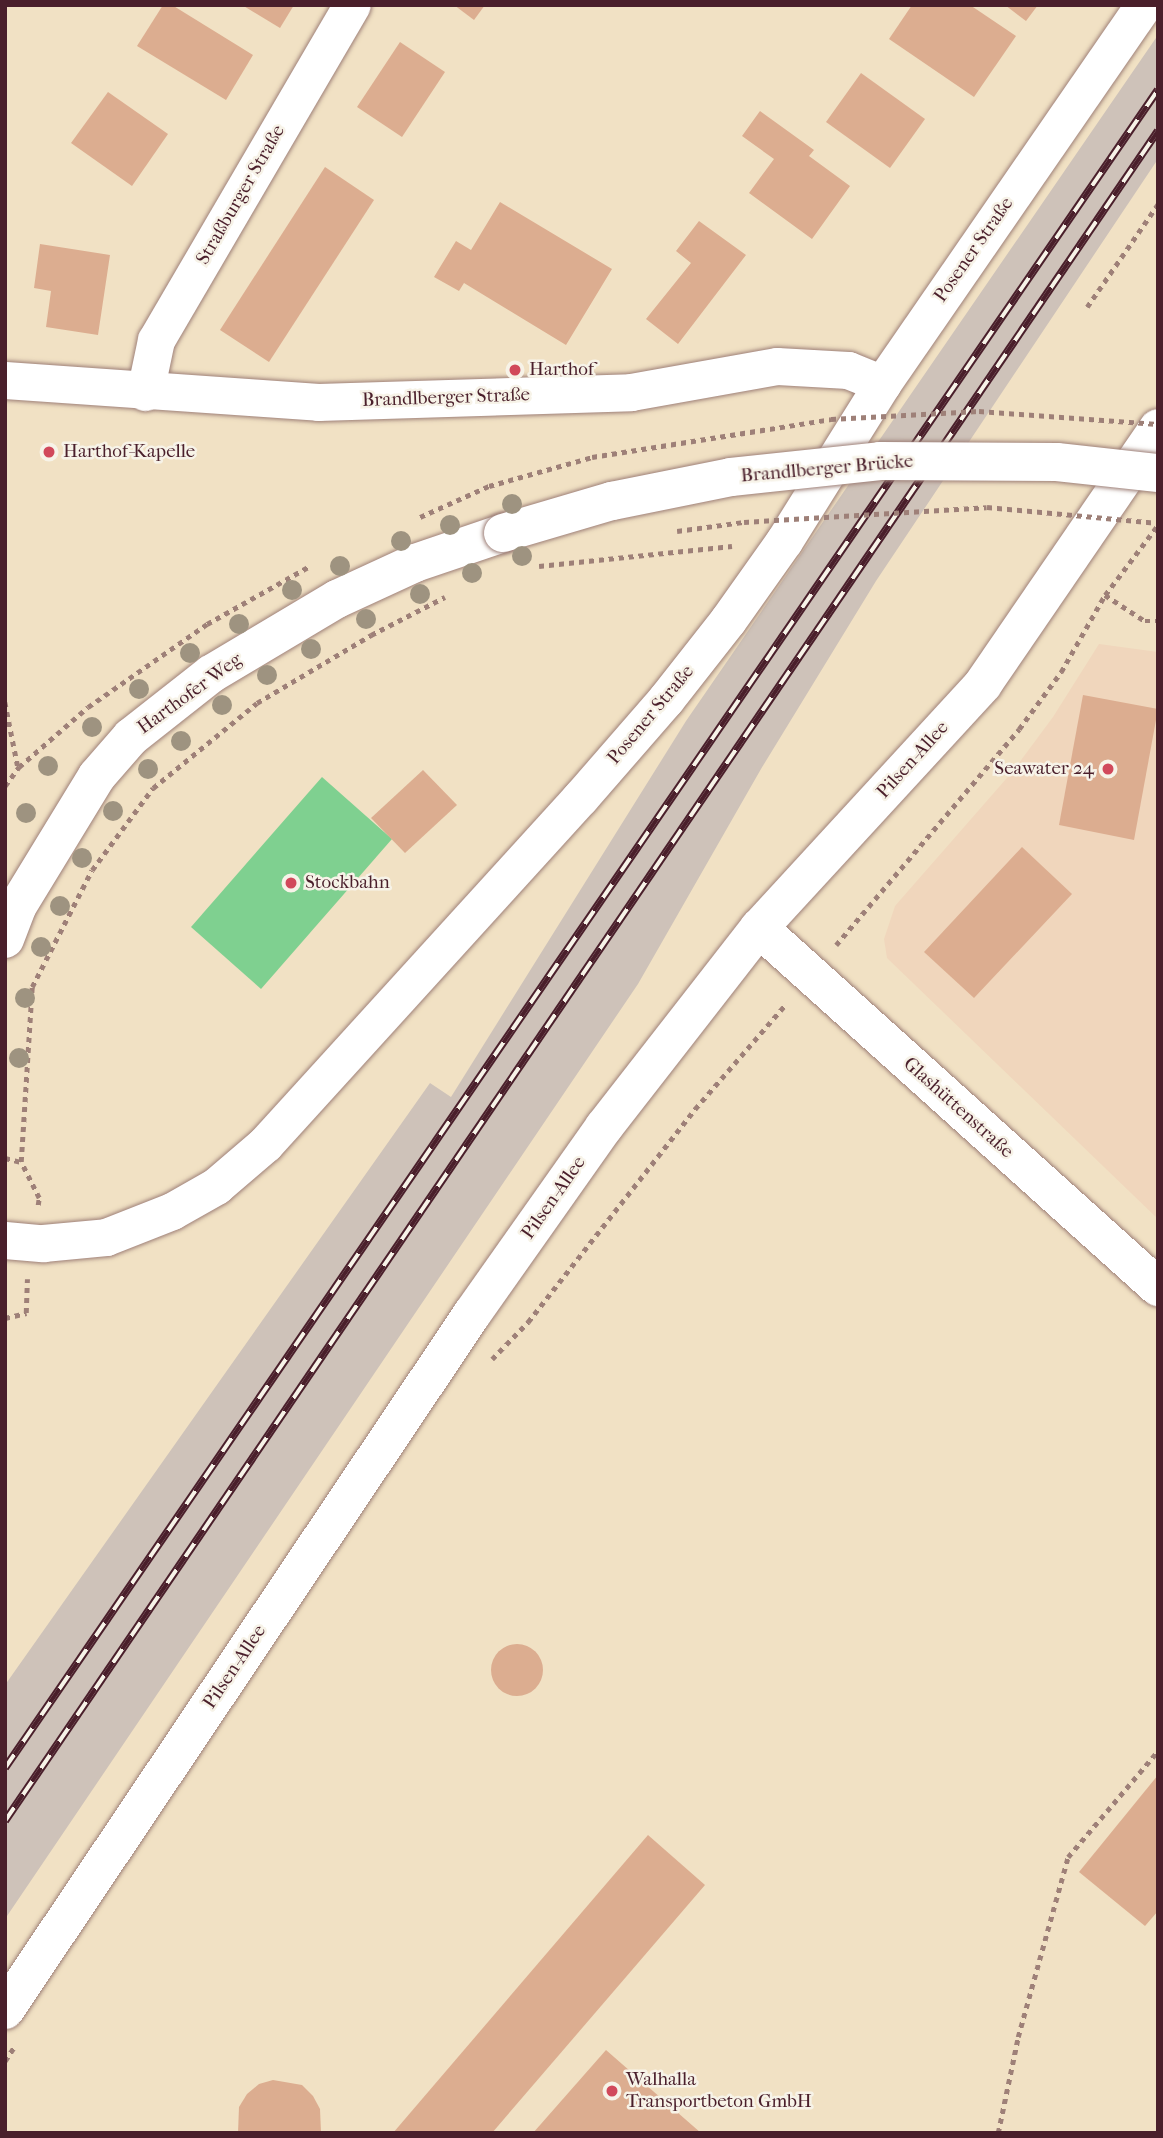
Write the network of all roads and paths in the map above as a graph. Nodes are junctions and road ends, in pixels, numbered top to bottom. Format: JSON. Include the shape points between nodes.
{"nodes":[{"id":1,"x":352,"y":5,"type":"edge"},
{"id":2,"x":1143,"y":5,"type":"edge"},
{"id":3,"x":1158,"y":204,"type":"edge"},
{"id":4,"x":1087,"y":307,"type":"dead end"},
{"id":5,"x":5,"y":380,"type":"edge"},
{"id":6,"x":882,"y":384,"type":"junction"},
{"id":7,"x":145,"y":391,"type":"junction"},
{"id":8,"x":1158,"y":428,"type":"edge"},
{"id":9,"x":1158,"y":473,"type":"edge"},
{"id":10,"x":1158,"y":524,"type":"edge"},
{"id":11,"x":675,"y":532,"type":"dead end"},
{"id":12,"x":503,"y":533,"type":"joint"},
{"id":13,"x":783,"y":541,"type":"junction"},
{"id":14,"x":537,"y":566,"type":"dead end"},
{"id":15,"x":451,"y":594,"type":"dead end"},
{"id":16,"x":1105,"y":595,"type":"junction"},
{"id":17,"x":1158,"y":621,"type":"edge"},
{"id":18,"x":5,"y":702,"type":"edge"},
{"id":19,"x":19,"y":768,"type":"dead end"},
{"id":20,"x":760,"y":928,"type":"junction"},
{"id":21,"x":5,"y":939,"type":"edge"},
{"id":22,"x":812,"y":974,"type":"junction"},
{"id":23,"x":5,"y":1158,"type":"edge"},
{"id":24,"x":21,"y":1162,"type":"junction"},
{"id":25,"x":17,"y":1241,"type":"edge"},
{"id":26,"x":1158,"y":1287,"type":"edge"},
{"id":27,"x":5,"y":1318,"type":"edge"},
{"id":28,"x":482,"y":1369,"type":"dead end"},
{"id":29,"x":1158,"y":1751,"type":"edge"},
{"id":30,"x":13,"y":2024,"type":"edge"},
{"id":31,"x":5,"y":2061,"type":"edge"},
{"id":32,"x":998,"y":2133,"type":"edge"}],
"edges":[{"from":1,"to":7,"type":"street","name":"Straßburger Straße","via":[[156,340]]},
{"from":2,"to":6,"type":"street","name":"Posener Straße"},
{"from":3,"to":4,"type":"path"},
{"from":5,"to":7,"type":"street","name":"Brandlberger Straße"},
{"from":6,"to":7,"type":"street","name":"Brandlberger Straße","via":[[848,370],[777,366],[631,392],[318,402]]},
{"from":6,"to":13,"type":"street","name":"Posener Straße"},
{"from":8,"to":20,"type":"main road","name":"Pilsen-Allee","via":[[983,684]]},
{"from":9,"to":12,"type":"main road","name":"Brandlberger Brücke","bridge":true,"via":[[1057,463],[880,461],[731,478],[612,501]]},
{"from":10,"to":11,"type":"path","bridge":true,"via":[[987,507],[744,522]]},
{"from":10,"to":16,"type":"path"},
{"from":12,"to":21,"type":"main road","name":"Harthofer Weg","via":[[415,564],[337,599],[211,674],[131,737],[97,776],[17,907]]},
{"from":13,"to":14,"type":"path"},
{"from":13,"to":25,"type":"street","name":"Posener Straße","via":[[666,699],[265,1144],[216,1186],[172,1211],[106,1237]]},
{"from":15,"to":24,"type":"path","via":[[257,704],[153,788],[92,870],[32,987]]},
{"from":16,"to":17,"type":"path","via":[[1145,621]]},
{"from":16,"to":22,"type":"path","via":[[1061,671],[1019,729]]},
{"from":18,"to":19,"type":"path"},
{"from":20,"to":22,"type":"main road","name":"Glashüttenstraße"},
{"from":20,"to":30,"type":"main road","name":"Pilsen-Allee","via":[[604,1127],[472,1314]]},
{"from":22,"to":26,"type":"main road","name":"Glashüttenstraße"},
{"from":22,"to":28,"type":"path","via":[[695,1110],[528,1322]]},
{"from":23,"to":24,"type":"path"},
{"from":24,"to":25,"type":"path","via":[[39,1198]]},
{"from":25,"to":27,"type":"path","via":[[26,1312]]},
{"from":29,"to":32,"type":"path","via":[[1068,1857],[1018,2037]]},
{"from":30,"to":31,"type":"path"}]}
